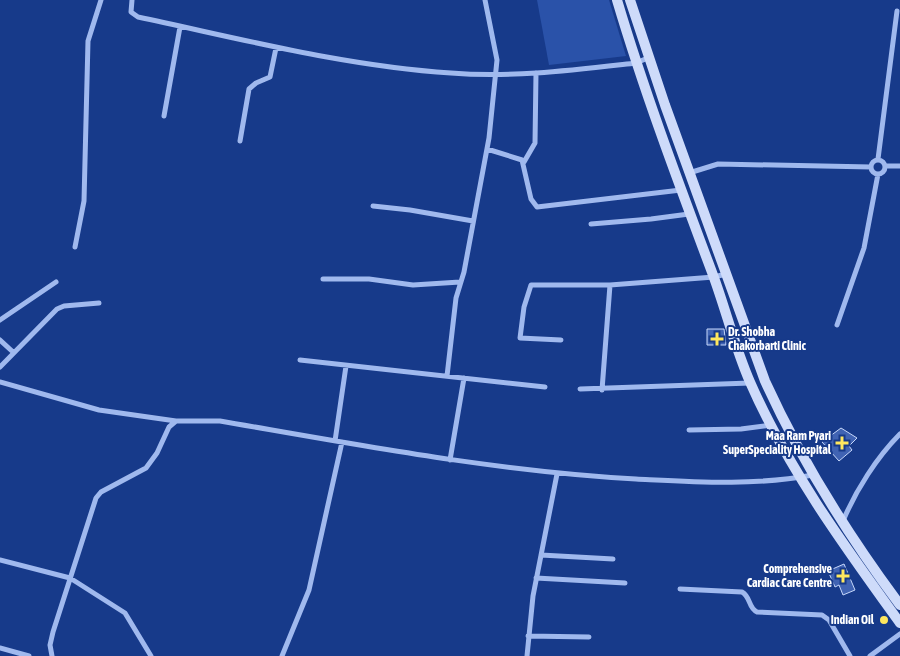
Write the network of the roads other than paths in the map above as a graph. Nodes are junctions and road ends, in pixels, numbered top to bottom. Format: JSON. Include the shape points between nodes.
{"nodes":[{"id":1,"x":101,"y":0,"type":"edge"},
{"id":2,"x":132,"y":0,"type":"edge"},
{"id":3,"x":485,"y":0,"type":"edge"},
{"id":4,"x":617,"y":0,"type":"edge"},
{"id":5,"x":630,"y":0,"type":"edge"},
{"id":6,"x":898,"y":11,"type":"dead end"},
{"id":7,"x":180,"y":27,"type":"junction"},
{"id":8,"x":276,"y":48,"type":"junction"},
{"id":9,"x":650,"y":57,"type":"junction"},
{"id":10,"x":636,"y":62,"type":"junction"},
{"id":11,"x":536,"y":73,"type":"junction"},
{"id":12,"x":495,"y":74,"type":"junction"},
{"id":13,"x":164,"y":116,"type":"dead end"},
{"id":14,"x":240,"y":141,"type":"dead end"},
{"id":15,"x":487,"y":150,"type":"junction"},
{"id":16,"x":878,"y":159,"type":"junction"},
{"id":17,"x":524,"y":162,"type":"junction"},
{"id":18,"x":886,"y":166,"type":"junction"},
{"id":19,"x":900,"y":166,"type":"edge"},
{"id":20,"x":871,"y":167,"type":"junction"},
{"id":21,"x":689,"y":173,"type":"junction"},
{"id":22,"x":878,"y":174,"type":"junction"},
{"id":23,"x":681,"y":190,"type":"junction"},
{"id":24,"x":373,"y":206,"type":"dead end"},
{"id":25,"x":690,"y":214,"type":"junction"},
{"id":26,"x":473,"y":221,"type":"junction"},
{"id":27,"x":591,"y":224,"type":"dead end"},
{"id":28,"x":75,"y":247,"type":"dead end"},
{"id":29,"x":726,"y":274,"type":"junction"},
{"id":30,"x":714,"y":277,"type":"junction"},
{"id":31,"x":323,"y":279,"type":"dead end"},
{"id":32,"x":56,"y":282,"type":"dead end"},
{"id":33,"x":460,"y":282,"type":"junction"},
{"id":34,"x":610,"y":285,"type":"junction"},
{"id":35,"x":99,"y":303,"type":"dead end"},
{"id":36,"x":0,"y":320,"type":"edge"},
{"id":37,"x":837,"y":325,"type":"dead end"},
{"id":38,"x":0,"y":340,"type":"edge"},
{"id":39,"x":561,"y":340,"type":"dead end"},
{"id":40,"x":13,"y":352,"type":"junction"},
{"id":41,"x":300,"y":360,"type":"dead end"},
{"id":42,"x":346,"y":366,"type":"junction"},
{"id":43,"x":0,"y":367,"type":"edge"},
{"id":44,"x":447,"y":376,"type":"junction"},
{"id":45,"x":464,"y":378,"type":"junction"},
{"id":46,"x":0,"y":382,"type":"edge"},
{"id":47,"x":750,"y":383,"type":"junction"},
{"id":48,"x":545,"y":386,"type":"dead end"},
{"id":49,"x":580,"y":389,"type":"dead end"},
{"id":50,"x":602,"y":390,"type":"junction"},
{"id":51,"x":176,"y":421,"type":"junction"},
{"id":52,"x":772,"y":425,"type":"junction"},
{"id":53,"x":688,"y":430,"type":"dead end"},
{"id":54,"x":900,"y":434,"type":"edge"},
{"id":55,"x":335,"y":441,"type":"junction"},
{"id":56,"x":342,"y":442,"type":"junction"},
{"id":57,"x":450,"y":460,"type":"junction"},
{"id":58,"x":557,"y":474,"type":"junction"},
{"id":59,"x":814,"y":474,"type":"junction"},
{"id":60,"x":800,"y":477,"type":"junction"},
{"id":61,"x":843,"y":522,"type":"junction"},
{"id":62,"x":541,"y":555,"type":"junction"},
{"id":63,"x":613,"y":559,"type":"dead end"},
{"id":64,"x":0,"y":560,"type":"edge"},
{"id":65,"x":70,"y":578,"type":"junction"},
{"id":66,"x":536,"y":578,"type":"junction"},
{"id":67,"x":625,"y":583,"type":"dead end"},
{"id":68,"x":680,"y":589,"type":"dead end"},
{"id":69,"x":900,"y":605,"type":"edge"},
{"id":70,"x":900,"y":623,"type":"edge"},
{"id":71,"x":900,"y":634,"type":"edge"},
{"id":72,"x":528,"y":636,"type":"junction"},
{"id":73,"x":589,"y":637,"type":"dead end"},
{"id":74,"x":0,"y":648,"type":"edge"},
{"id":75,"x":29,"y":656,"type":"edge"},
{"id":76,"x":52,"y":656,"type":"edge"},
{"id":77,"x":151,"y":656,"type":"edge"},
{"id":78,"x":282,"y":656,"type":"edge"},
{"id":79,"x":527,"y":656,"type":"edge"},
{"id":80,"x":850,"y":656,"type":"edge"},
{"id":81,"x":870,"y":656,"type":"edge"}],
"edges":[{"from":1,"to":28,"type":"street","via":[[88,42],[84,201]]},
{"from":2,"to":7,"type":"street","via":[[131,12],[138,18]]},
{"from":3,"to":12,"type":"street","via":[[497,55]]},
{"from":4,"to":10,"type":"main road"},
{"from":5,"to":9,"type":"main road"},
{"from":6,"to":16,"type":"street"},
{"from":7,"to":8,"type":"street"},
{"from":7,"to":13,"type":"street"},
{"from":8,"to":12,"type":"street","via":[[377,66]]},
{"from":8,"to":14,"type":"street","via":[[270,77],[249,89]]},
{"from":9,"to":10,"type":"street"},
{"from":9,"to":21,"type":"main road"},
{"from":10,"to":11,"type":"street"},
{"from":10,"to":23,"type":"main road"},
{"from":11,"to":12,"type":"street"},
{"from":11,"to":17,"type":"street","via":[[536,135],[534,148]]},
{"from":12,"to":15,"type":"street"},
{"from":15,"to":17,"type":"street","via":[[520,158]]},
{"from":15,"to":26,"type":"street"},
{"from":16,"to":18,"type":"street"},
{"from":16,"to":20,"type":"street"},
{"from":17,"to":23,"type":"street","via":[[531,199],[536,207]]},
{"from":18,"to":19,"type":"street"},
{"from":18,"to":22,"type":"street","via":[[884,172]]},
{"from":20,"to":21,"type":"street","via":[[718,164]]},
{"from":20,"to":22,"type":"street"},
{"from":21,"to":29,"type":"main road"},
{"from":22,"to":37,"type":"street","via":[[864,248]]},
{"from":23,"to":25,"type":"main road"},
{"from":24,"to":26,"type":"street"},
{"from":25,"to":27,"type":"street"},
{"from":25,"to":30,"type":"main road"},
{"from":26,"to":33,"type":"street"},
{"from":29,"to":30,"type":"street"},
{"from":29,"to":59,"type":"main road","via":[[765,381],[783,421]]},
{"from":30,"to":34,"type":"street"},
{"from":30,"to":47,"type":"main road"},
{"from":31,"to":33,"type":"street","via":[[369,279],[413,285]]},
{"from":32,"to":36,"type":"street"},
{"from":33,"to":44,"type":"street"},
{"from":34,"to":39,"type":"street","via":[[535,284],[529,287],[520,338]]},
{"from":34,"to":50,"type":"street"},
{"from":35,"to":40,"type":"street","via":[[57,309]]},
{"from":38,"to":40,"type":"street"},
{"from":40,"to":43,"type":"street"},
{"from":41,"to":42,"type":"street"},
{"from":42,"to":44,"type":"street"},
{"from":42,"to":55,"type":"street"},
{"from":44,"to":45,"type":"street"},
{"from":45,"to":48,"type":"street"},
{"from":45,"to":57,"type":"street"},
{"from":46,"to":51,"type":"street","via":[[98,410]]},
{"from":47,"to":50,"type":"street"},
{"from":47,"to":52,"type":"main road"},
{"from":49,"to":50,"type":"street"},
{"from":51,"to":55,"type":"street","via":[[220,422]]},
{"from":51,"to":65,"type":"street","via":[[169,426],[146,468],[101,492],[96,498]]},
{"from":52,"to":53,"type":"street"},
{"from":52,"to":60,"type":"main road"},
{"from":54,"to":61,"type":"street","via":[[869,475]]},
{"from":55,"to":56,"type":"street"},
{"from":56,"to":57,"type":"street"},
{"from":56,"to":78,"type":"street","via":[[309,590]]},
{"from":57,"to":58,"type":"street"},
{"from":58,"to":60,"type":"street","via":[[726,484]]},
{"from":58,"to":62,"type":"street"},
{"from":59,"to":60,"type":"street"},
{"from":59,"to":61,"type":"main road"},
{"from":60,"to":70,"type":"main road"},
{"from":61,"to":69,"type":"main road"},
{"from":62,"to":63,"type":"street"},
{"from":62,"to":66,"type":"street"},
{"from":64,"to":65,"type":"street"},
{"from":65,"to":76,"type":"street","via":[[53,632]]},
{"from":65,"to":77,"type":"street","via":[[125,613]]},
{"from":66,"to":67,"type":"street"},
{"from":66,"to":72,"type":"street"},
{"from":68,"to":80,"type":"street","via":[[742,592],[757,612],[822,615],[829,620]]},
{"from":71,"to":81,"type":"street"},
{"from":72,"to":73,"type":"street"},
{"from":72,"to":79,"type":"street"},
{"from":74,"to":75,"type":"street"}]}
